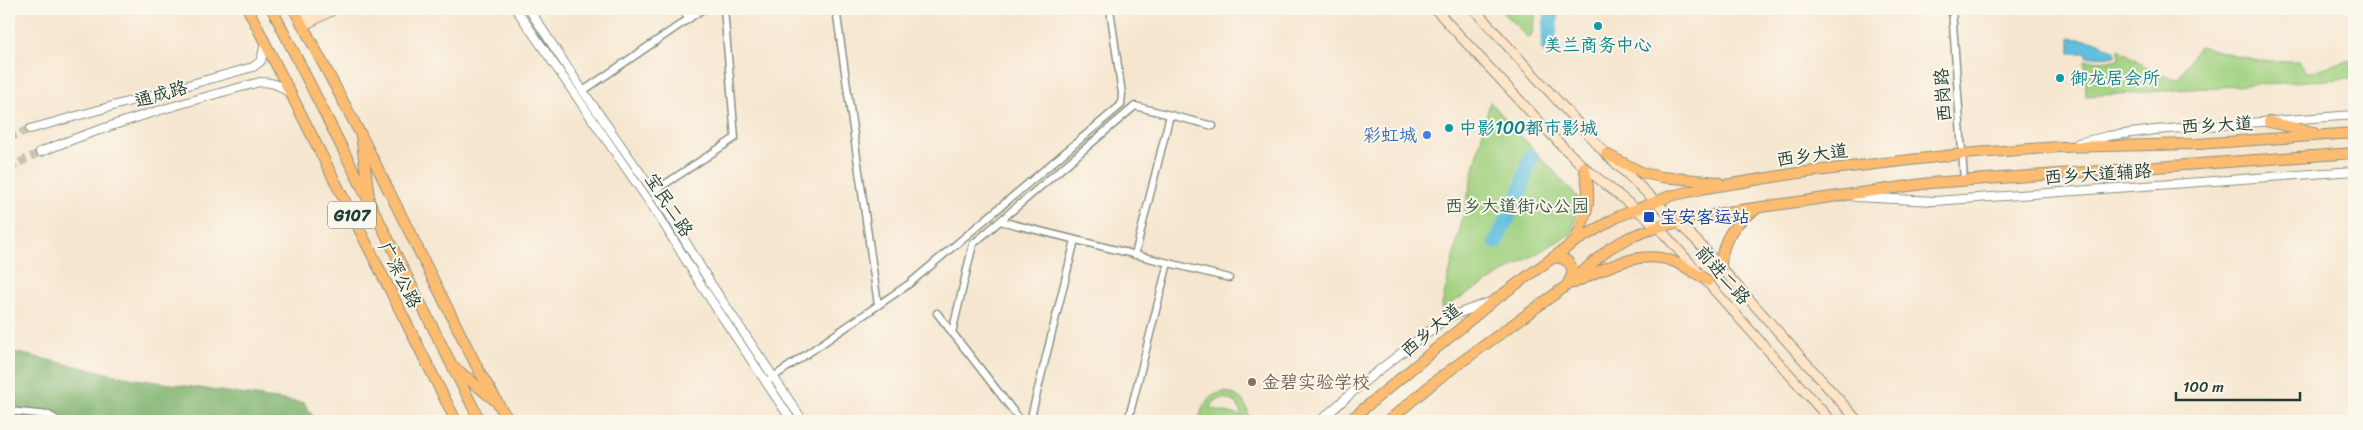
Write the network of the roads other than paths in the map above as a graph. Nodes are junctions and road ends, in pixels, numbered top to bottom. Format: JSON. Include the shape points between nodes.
{"nodes":[{"id":1,"x":248,"y":9,"type":"edge"},
{"id":2,"x":272,"y":9,"type":"edge"},
{"id":3,"x":294,"y":9,"type":"edge"},
{"id":4,"x":319,"y":9,"type":"edge"},
{"id":5,"x":335,"y":9,"type":"edge"},
{"id":6,"x":516,"y":9,"type":"edge"},
{"id":7,"x":529,"y":9,"type":"edge"},
{"id":8,"x":682,"y":9,"type":"edge"},
{"id":9,"x":703,"y":9,"type":"edge"},
{"id":10,"x":724,"y":9,"type":"edge"},
{"id":11,"x":836,"y":9,"type":"edge"},
{"id":12,"x":1110,"y":9,"type":"edge"},
{"id":13,"x":1435,"y":9,"type":"edge"},
{"id":14,"x":1474,"y":9,"type":"edge"},
{"id":15,"x":1952,"y":9,"type":"edge"},
{"id":16,"x":689,"y":19,"type":"junction"},
{"id":17,"x":302,"y":23,"type":"junction"},
{"id":18,"x":265,"y":43,"type":"junction"},
{"id":19,"x":583,"y":91,"type":"junction"},
{"id":20,"x":291,"y":94,"type":"junction"},
{"id":21,"x":1170,"y":115,"type":"junction"},
{"id":22,"x":2354,"y":115,"type":"edge"},
{"id":23,"x":2269,"y":122,"type":"junction"},
{"id":24,"x":1213,"y":126,"type":"dead end"},
{"id":25,"x":30,"y":129,"type":"tunnel mouth"},
{"id":26,"x":2354,"y":133,"type":"edge"},
{"id":27,"x":361,"y":135,"type":"junction"},
{"id":28,"x":2323,"y":135,"type":"junction"},
{"id":29,"x":2059,"y":147,"type":"junction"},
{"id":30,"x":40,"y":152,"type":"tunnel mouth"},
{"id":31,"x":2354,"y":153,"type":"edge"},
{"id":32,"x":1606,"y":154,"type":"junction"},
{"id":33,"x":1962,"y":154,"type":"junction"},
{"id":34,"x":1584,"y":167,"type":"junction"},
{"id":35,"x":2354,"y":171,"type":"edge"},
{"id":36,"x":1964,"y":180,"type":"junction"},
{"id":37,"x":1737,"y":183,"type":"junction"},
{"id":38,"x":653,"y":192,"type":"junction"},
{"id":39,"x":1843,"y":196,"type":"junction"},
{"id":40,"x":1656,"y":201,"type":"junction"},
{"id":41,"x":370,"y":205,"type":"junction"},
{"id":42,"x":1759,"y":207,"type":"junction"},
{"id":43,"x":1637,"y":208,"type":"junction"},
{"id":44,"x":1000,"y":221,"type":"junction"},
{"id":45,"x":1678,"y":222,"type":"junction"},
{"id":46,"x":1658,"y":227,"type":"junction"},
{"id":47,"x":1075,"y":240,"type":"junction"},
{"id":48,"x":1573,"y":243,"type":"junction"},
{"id":49,"x":1134,"y":255,"type":"junction"},
{"id":50,"x":1552,"y":258,"type":"junction"},
{"id":51,"x":1168,"y":263,"type":"junction"},
{"id":52,"x":1721,"y":268,"type":"junction"},
{"id":53,"x":1229,"y":278,"type":"dead end"},
{"id":54,"x":1708,"y":281,"type":"junction"},
{"id":55,"x":1566,"y":286,"type":"junction"},
{"id":56,"x":1492,"y":302,"type":"junction"},
{"id":57,"x":878,"y":305,"type":"junction"},
{"id":58,"x":937,"y":313,"type":"dead end"},
{"id":59,"x":952,"y":333,"type":"junction"},
{"id":60,"x":450,"y":365,"type":"junction"},
{"id":61,"x":773,"y":377,"type":"junction"},
{"id":62,"x":766,"y":382,"type":"junction"},
{"id":63,"x":497,"y":402,"type":"junction"},
{"id":64,"x":9,"y":411,"type":"edge"},
{"id":65,"x":59,"y":421,"type":"edge"},
{"id":66,"x":456,"y":421,"type":"edge"},
{"id":67,"x":480,"y":421,"type":"edge"},
{"id":68,"x":508,"y":421,"type":"edge"},
{"id":69,"x":792,"y":421,"type":"edge"},
{"id":70,"x":803,"y":421,"type":"edge"},
{"id":71,"x":1021,"y":421,"type":"edge"},
{"id":72,"x":1030,"y":421,"type":"edge"},
{"id":73,"x":1128,"y":421,"type":"edge"},
{"id":74,"x":1320,"y":421,"type":"edge"},
{"id":75,"x":1349,"y":421,"type":"edge"},
{"id":76,"x":1388,"y":421,"type":"edge"},
{"id":77,"x":1831,"y":421,"type":"edge"},
{"id":78,"x":1858,"y":421,"type":"edge"}],
"edges":[{"from":1,"to":18,"type":"main road","name":"广深公路","number":"G107"},
{"from":2,"to":41,"type":"main road","name":"广深公路","number":"G107"},
{"from":3,"to":17,"type":"main road"},
{"from":4,"to":17,"type":"main road"},
{"from":5,"to":17,"type":"main road"},
{"from":6,"to":62,"type":"street","name":"宝民二路","via":[[658,213],[701,285]]},
{"from":7,"to":19,"type":"street","name":"宝民二路"},
{"from":8,"to":16,"type":"street"},
{"from":9,"to":16,"type":"street"},
{"from":10,"to":38,"type":"street","via":[[735,138]]},
{"from":11,"to":57,"type":"street"},
{"from":12,"to":57,"type":"street","via":[[1121,105],[908,284]]},
{"from":13,"to":34,"type":"main road","name":"前进二路"},
{"from":14,"to":32,"type":"main road","name":"前进二路"},
{"from":15,"to":33,"type":"street","name":"西岗路"},
{"from":16,"to":19,"type":"street"},
{"from":17,"to":27,"type":"main road"},
{"from":18,"to":20,"type":"main road","name":"广深公路","number":"G107"},
{"from":18,"to":25,"type":"street","name":"通成路","via":[[261,61],[253,67]]},
{"from":19,"to":38,"type":"street","name":"宝民二路"},
{"from":20,"to":30,"type":"street","name":"通成路","via":[[280,85],[260,82],[159,109]]},
{"from":20,"to":66,"type":"main road","name":"广深公路","number":"G107"},
{"from":21,"to":24,"type":"street"},
{"from":21,"to":44,"type":"street","via":[[1135,106]]},
{"from":21,"to":49,"type":"street"},
{"from":22,"to":23,"type":"street","name":"西乡大道辅路"},
{"from":23,"to":28,"type":"main road"},
{"from":23,"to":29,"type":"street","name":"西乡大道辅路","via":[[2133,133]]},
{"from":26,"to":28,"type":"main road","name":"西乡大道"},
{"from":27,"to":41,"type":"main road"},
{"from":27,"to":63,"type":"main road"},
{"from":28,"to":29,"type":"main road","name":"西乡大道","via":[[2197,144]]},
{"from":29,"to":33,"type":"main road","name":"西乡大道"},
{"from":31,"to":36,"type":"main road","name":"西乡大道"},
{"from":32,"to":37,"type":"main road","via":[[1643,172],[1662,177]]},
{"from":32,"to":40,"type":"main road","name":"前进二路"},
{"from":33,"to":36,"type":"street","name":"西岗路"},
{"from":33,"to":37,"type":"main road","name":"西乡大道"},
{"from":34,"to":43,"type":"main road","name":"前进二路"},
{"from":34,"to":48,"type":"main road","via":[[1589,204]]},
{"from":35,"to":39,"type":"street","name":"西乡大道辅路","via":[[1935,200]]},
{"from":36,"to":39,"type":"main road","name":"西乡大道"},
{"from":37,"to":40,"type":"main road","name":"西乡大道"},
{"from":38,"to":61,"type":"street","name":"宝民二路"},
{"from":39,"to":42,"type":"main road","name":"西乡大道"},
{"from":40,"to":43,"type":"main road","name":"西乡大道"},
{"from":40,"to":45,"type":"main road","name":"前进二路"},
{"from":41,"to":60,"type":"main road","name":"广深公路","number":"G107"},
{"from":42,"to":45,"type":"main road","name":"西乡大道"},
{"from":42,"to":52,"type":"main road","via":[[1729,233],[1721,256]]},
{"from":43,"to":46,"type":"main road","name":"前进二路"},
{"from":43,"to":48,"type":"main road","name":"西乡大道"},
{"from":44,"to":47,"type":"street"},
{"from":44,"to":59,"type":"street","via":[[973,244]]},
{"from":45,"to":46,"type":"main road","name":"西乡大道"},
{"from":45,"to":52,"type":"main road","name":"前进二路"},
{"from":46,"to":54,"type":"main road","name":"前进二路"},
{"from":46,"to":55,"type":"main road","name":"西乡大道","via":[[1610,248]]},
{"from":47,"to":49,"type":"street"},
{"from":47,"to":72,"type":"street"},
{"from":48,"to":50,"type":"main road","name":"西乡大道"},
{"from":49,"to":51,"type":"street"},
{"from":50,"to":55,"type":"main road","via":[[1564,259],[1571,265],[1573,274]]},
{"from":50,"to":56,"type":"main road","name":"西乡大道"},
{"from":51,"to":53,"type":"street"},
{"from":51,"to":73,"type":"street"},
{"from":52,"to":78,"type":"main road","name":"前进二路"},
{"from":54,"to":55,"type":"main road","via":[[1677,263],[1652,257],[1626,261]]},
{"from":54,"to":77,"type":"main road","name":"前进二路"},
{"from":55,"to":76,"type":"main road","name":"西乡大道","via":[[1438,379]]},
{"from":56,"to":74,"type":"street","via":[[1451,316],[1437,325]]},
{"from":56,"to":75,"type":"main road","name":"西乡大道"},
{"from":57,"to":61,"type":"street"},
{"from":58,"to":59,"type":"street"},
{"from":59,"to":71,"type":"street"},
{"from":60,"to":63,"type":"main road"},
{"from":60,"to":67,"type":"main road","name":"广深公路","number":"G107"},
{"from":61,"to":62,"type":"street"},
{"from":61,"to":70,"type":"street","name":"宝民二路"},
{"from":62,"to":69,"type":"street","name":"宝民二路"},
{"from":63,"to":68,"type":"main road"},
{"from":64,"to":65,"type":"street","via":[[49,415]]}]}
